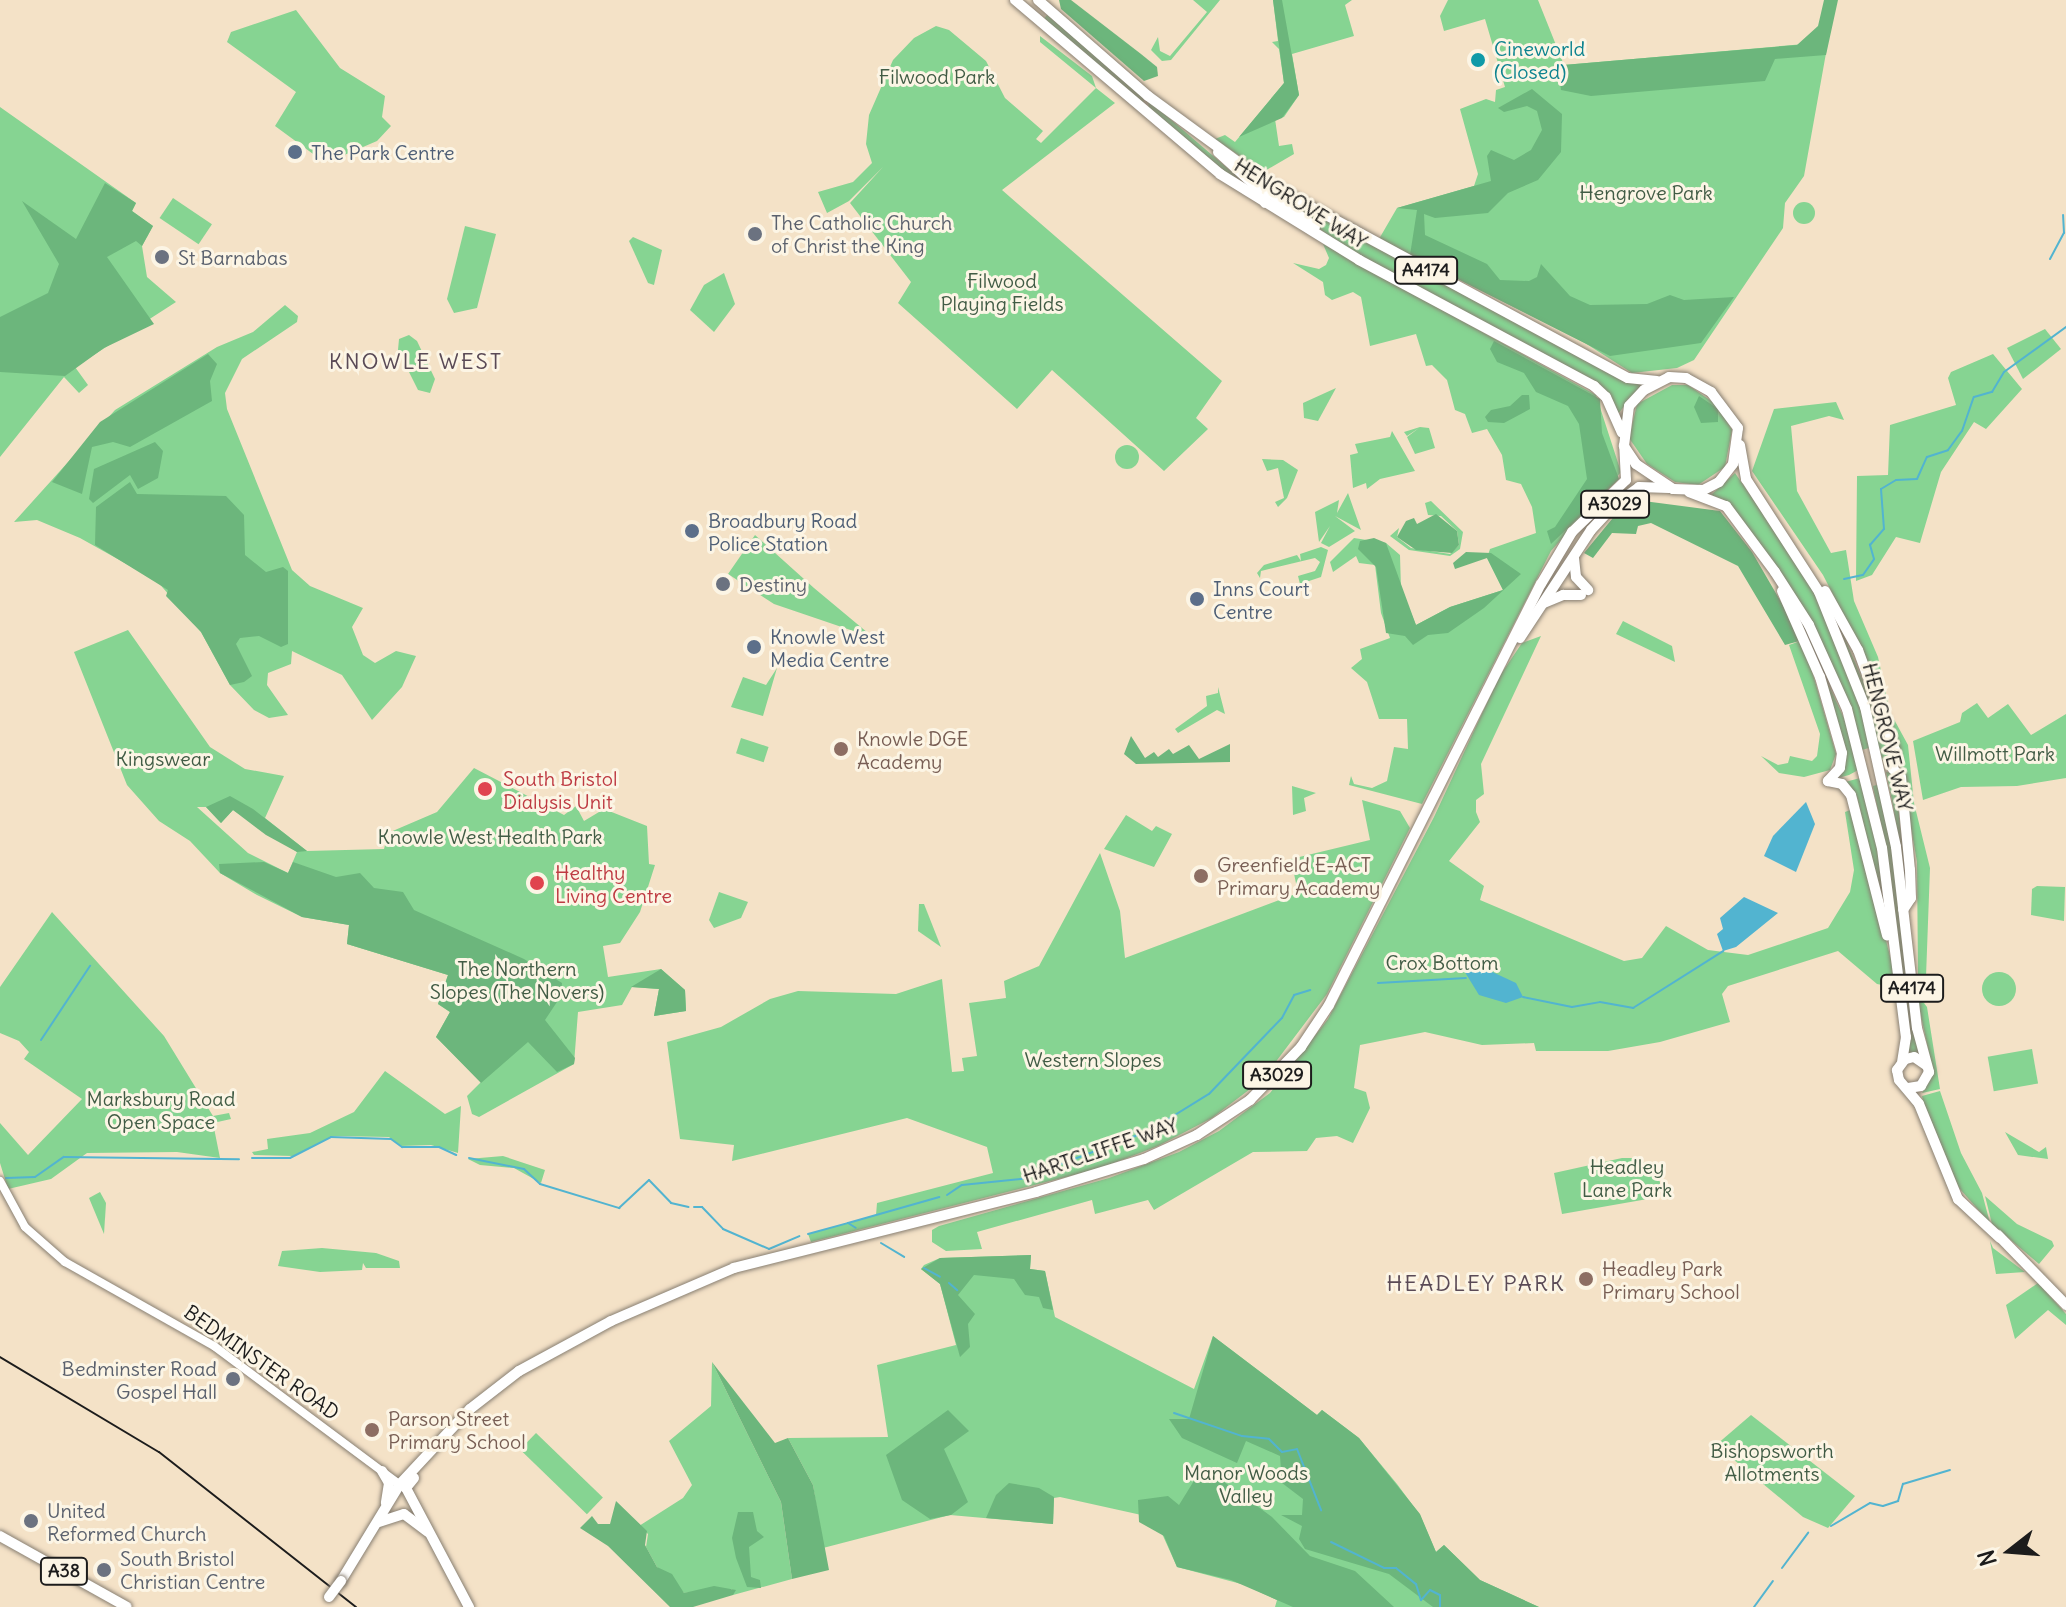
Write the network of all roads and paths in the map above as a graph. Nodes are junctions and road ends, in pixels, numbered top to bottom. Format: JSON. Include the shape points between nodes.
{"nodes":[{"id":1,"x":1015,"y":0,"type":"edge"},
{"id":2,"x":1029,"y":0,"type":"edge"},
{"id":3,"x":1038,"y":0,"type":"edge"},
{"id":4,"x":1043,"y":12,"type":"dead end"},
{"id":5,"x":1148,"y":96,"type":"junction"},
{"id":6,"x":1149,"y":117,"type":"junction"},
{"id":7,"x":1215,"y":147,"type":"junction"},
{"id":8,"x":1267,"y":183,"type":"junction"},
{"id":9,"x":1265,"y":203,"type":"junction"},
{"id":10,"x":1326,"y":241,"type":"junction"},
{"id":11,"x":1657,"y":381,"type":"junction"},
{"id":12,"x":1622,"y":433,"type":"junction"},
{"id":13,"x":1740,"y":445,"type":"junction"},
{"id":14,"x":1624,"y":446,"type":"junction"},
{"id":15,"x":1673,"y":489,"type":"junction"},
{"id":16,"x":1689,"y":492,"type":"junction"},
{"id":17,"x":1767,"y":508,"type":"junction"},
{"id":18,"x":1576,"y":552,"type":"junction"},
{"id":19,"x":1775,"y":572,"type":"junction"},
{"id":20,"x":1542,"y":604,"type":"junction"},
{"id":21,"x":1497,"y":673,"type":"junction"},
{"id":22,"x":1903,"y":910,"type":"junction"},
{"id":23,"x":1897,"y":975,"type":"junction"},
{"id":24,"x":1902,"y":1061,"type":"junction"},
{"id":25,"x":1926,"y":1065,"type":"junction"},
{"id":26,"x":1921,"y":1086,"type":"junction"},
{"id":27,"x":1908,"y":1088,"type":"junction"},
{"id":28,"x":1919,"y":1104,"type":"junction"},
{"id":29,"x":0,"y":1181,"type":"edge"},
{"id":30,"x":2066,"y":1305,"type":"edge"},
{"id":31,"x":382,"y":1471,"type":"junction"},
{"id":32,"x":403,"y":1486,"type":"junction"},
{"id":33,"x":385,"y":1509,"type":"junction"},
{"id":34,"x":422,"y":1513,"type":"junction"},
{"id":35,"x":410,"y":1516,"type":"junction"},
{"id":36,"x":379,"y":1522,"type":"junction"},
{"id":37,"x":0,"y":1536,"type":"edge"},
{"id":38,"x":435,"y":1539,"type":"junction"},
{"id":39,"x":326,"y":1602,"type":"edge"},
{"id":40,"x":127,"y":1607,"type":"edge"},
{"id":41,"x":469,"y":1607,"type":"edge"}],
"edges":[{"from":1,"to":6,"type":"highway","name":"HENGROVE WAY","number":"A4174"},
{"from":2,"to":4,"type":"highway"},
{"from":3,"to":5,"type":"highway","name":"HENGROVE WAY","number":"A4174"},
{"from":5,"to":6,"type":"highway"},
{"from":5,"to":7,"type":"highway","name":"HENGROVE WAY","number":"A4174"},
{"from":6,"to":9,"type":"highway","name":"HENGROVE WAY","number":"A4174"},
{"from":7,"to":8,"type":"highway","name":"HENGROVE WAY","number":"A4174"},
{"from":7,"to":9,"type":"highway","via":[[1233,170],[1263,193]]},
{"from":8,"to":10,"type":"highway","via":[[1271,194]]},
{"from":8,"to":11,"type":"highway","name":"HENGROVE WAY","number":"A4174","via":[[1628,378]]},
{"from":9,"to":10,"type":"highway","name":"HENGROVE WAY","number":"A4174"},
{"from":10,"to":12,"type":"highway","name":"HENGROVE WAY","number":"A4174","via":[[1594,386],[1606,397]]},
{"from":11,"to":12,"type":"highway","via":[[1632,400]]},
{"from":11,"to":13,"type":"highway","number":"A4174","via":[[1686,378],[1717,396],[1735,420]]},
{"from":12,"to":14,"type":"highway","number":"A4174"},
{"from":13,"to":16,"type":"highway","via":[[1723,479]]},
{"from":13,"to":17,"type":"highway","name":"HENGROVE WAY","number":"A4174","via":[[1746,479]]},
{"from":14,"to":15,"type":"highway","number":"A4174","via":[[1636,464]]},
{"from":14,"to":21,"type":"highway","name":"HARTCLIFFE WAY","number":"A3029","via":[[1626,480],[1572,532]]},
{"from":15,"to":16,"type":"highway","number":"A4174"},
{"from":15,"to":18,"type":"highway","name":"HARTCLIFFE WAY","number":"A3029","via":[[1630,491]]},
{"from":16,"to":19,"type":"highway","name":"HENGROVE WAY","number":"A4174","via":[[1726,506]]},
{"from":17,"to":22,"type":"highway","name":"HENGROVE WAY","number":"A4174","via":[[1834,623],[1883,784]]},
{"from":17,"to":22,"type":"highway","via":[[1838,612],[1881,705],[1906,811],[1911,895]]},
{"from":18,"to":20,"type":"highway","name":"HARTCLIFFE WAY","number":"A3029"},
{"from":18,"to":20,"type":"highway","via":[[1573,571],[1584,592]]},
{"from":19,"to":23,"type":"highway","name":"HENGROVE WAY","number":"A4174","via":[[1826,660],[1862,757]]},
{"from":19,"to":23,"type":"highway","via":[[1830,709],[1842,758],[1828,781],[1845,787],[1854,802]]},
{"from":20,"to":21,"type":"highway","name":"HARTCLIFFE WAY","number":"A3029"},
{"from":21,"to":32,"type":"highway","name":"HARTCLIFFE WAY","number":"A3029","via":[[1377,918],[1308,1036],[1269,1083],[1215,1125],[1168,1149],[1075,1180],[734,1268],[650,1302],[492,1389]]},
{"from":22,"to":25,"type":"highway","name":"HENGROVE WAY","number":"A4174"},
{"from":23,"to":24,"type":"highway","name":"HENGROVE WAY","number":"A4174","via":[[1906,1037]]},
{"from":24,"to":25,"type":"highway","via":[[1914,1057]]},
{"from":24,"to":27,"type":"highway","via":[[1897,1075]]},
{"from":25,"to":26,"type":"highway","via":[[1928,1078]]},
{"from":26,"to":27,"type":"highway"},
{"from":26,"to":28,"type":"highway"},
{"from":27,"to":28,"type":"highway"},
{"from":28,"to":30,"type":"highway","via":[[1951,1186],[1980,1223]]},
{"from":29,"to":31,"type":"main road","name":"BEDMINSTER ROAD","via":[[25,1227],[65,1262],[214,1346]]},
{"from":31,"to":32,"type":"main road","name":"BEDMINSTER ROAD"},
{"from":31,"to":33,"type":"highway","via":[[389,1487]]},
{"from":32,"to":33,"type":"highway","name":"HARTCLIFFE WAY"},
{"from":32,"to":34,"type":"highway","name":"BEDMINSTER ROAD"},
{"from":33,"to":36,"type":"highway","name":"HARTCLIFFE WAY"},
{"from":34,"to":35,"type":"highway"},
{"from":34,"to":38,"type":"highway","name":"BEDMINSTER ROAD"},
{"from":35,"to":36,"type":"highway","via":[[397,1514]]},
{"from":35,"to":38,"type":"highway"},
{"from":36,"to":39,"type":"highway","name":"HARTCLIFFE WAY","bridge":true},
{"from":37,"to":40,"type":"highway","number":"A38"},
{"from":38,"to":41,"type":"highway","name":"BEDMINSTER ROAD"}]}
